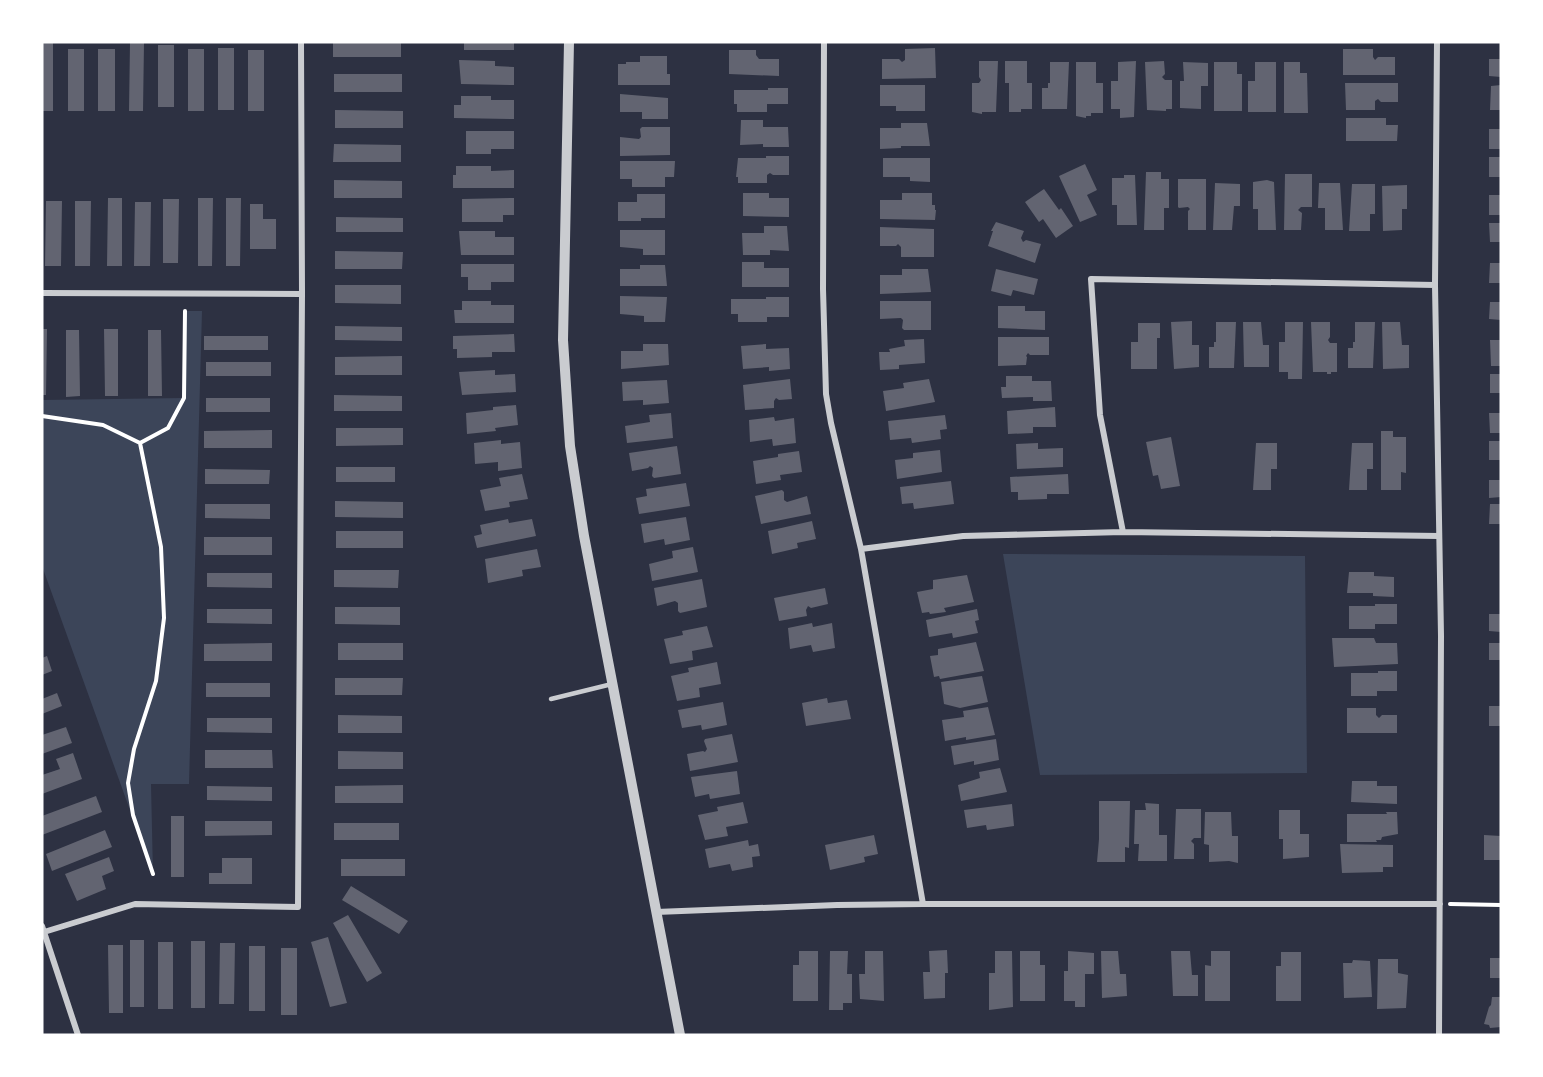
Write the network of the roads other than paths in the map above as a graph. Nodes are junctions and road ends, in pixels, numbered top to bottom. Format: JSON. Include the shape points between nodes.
{"nodes":[{"id":1,"x":301,"y":42,"type":"edge"},
{"id":2,"x":569,"y":42,"type":"edge"},
{"id":3,"x":824,"y":42,"type":"edge"},
{"id":4,"x":1437,"y":42,"type":"edge"},
{"id":5,"x":1435,"y":285,"type":"junction"},
{"id":6,"x":42,"y":293,"type":"edge"},
{"id":7,"x":302,"y":294,"type":"junction"},
{"id":8,"x":1122,"y":532,"type":"junction"},
{"id":9,"x":1439,"y":536,"type":"junction"},
{"id":10,"x":861,"y":549,"type":"junction"},
{"id":11,"x":612,"y":684,"type":"junction"},
{"id":12,"x":551,"y":699,"type":"dead end"},
{"id":13,"x":923,"y":904,"type":"junction"},
{"id":14,"x":1440,"y":904,"type":"junction"},
{"id":15,"x":656,"y":912,"type":"junction"},
{"id":16,"x":43,"y":929,"type":"edge"},
{"id":17,"x":78,"y":1035,"type":"edge"},
{"id":18,"x":680,"y":1035,"type":"edge"},
{"id":19,"x":1439,"y":1035,"type":"edge"}],
"edges":[{"from":1,"to":7,"type":"street"},
{"from":2,"to":11,"type":"street","via":[[563,340],[570,446]]},
{"from":3,"to":10,"type":"street","via":[[826,394]]},
{"from":4,"to":5,"type":"street"},
{"from":5,"to":8,"type":"street","via":[[1091,279],[1100,416]]},
{"from":5,"to":9,"type":"street"},
{"from":6,"to":7,"type":"street"},
{"from":7,"to":16,"type":"street","via":[[298,907],[135,904]]},
{"from":8,"to":9,"type":"street"},
{"from":8,"to":10,"type":"street","via":[[963,536]]},
{"from":9,"to":14,"type":"street"},
{"from":10,"to":13,"type":"street"},
{"from":11,"to":12,"type":"lane"},
{"from":11,"to":15,"type":"street"},
{"from":13,"to":14,"type":"street"},
{"from":13,"to":15,"type":"street"},
{"from":14,"to":19,"type":"street"},
{"from":15,"to":18,"type":"street"},
{"from":16,"to":17,"type":"street"}]}
